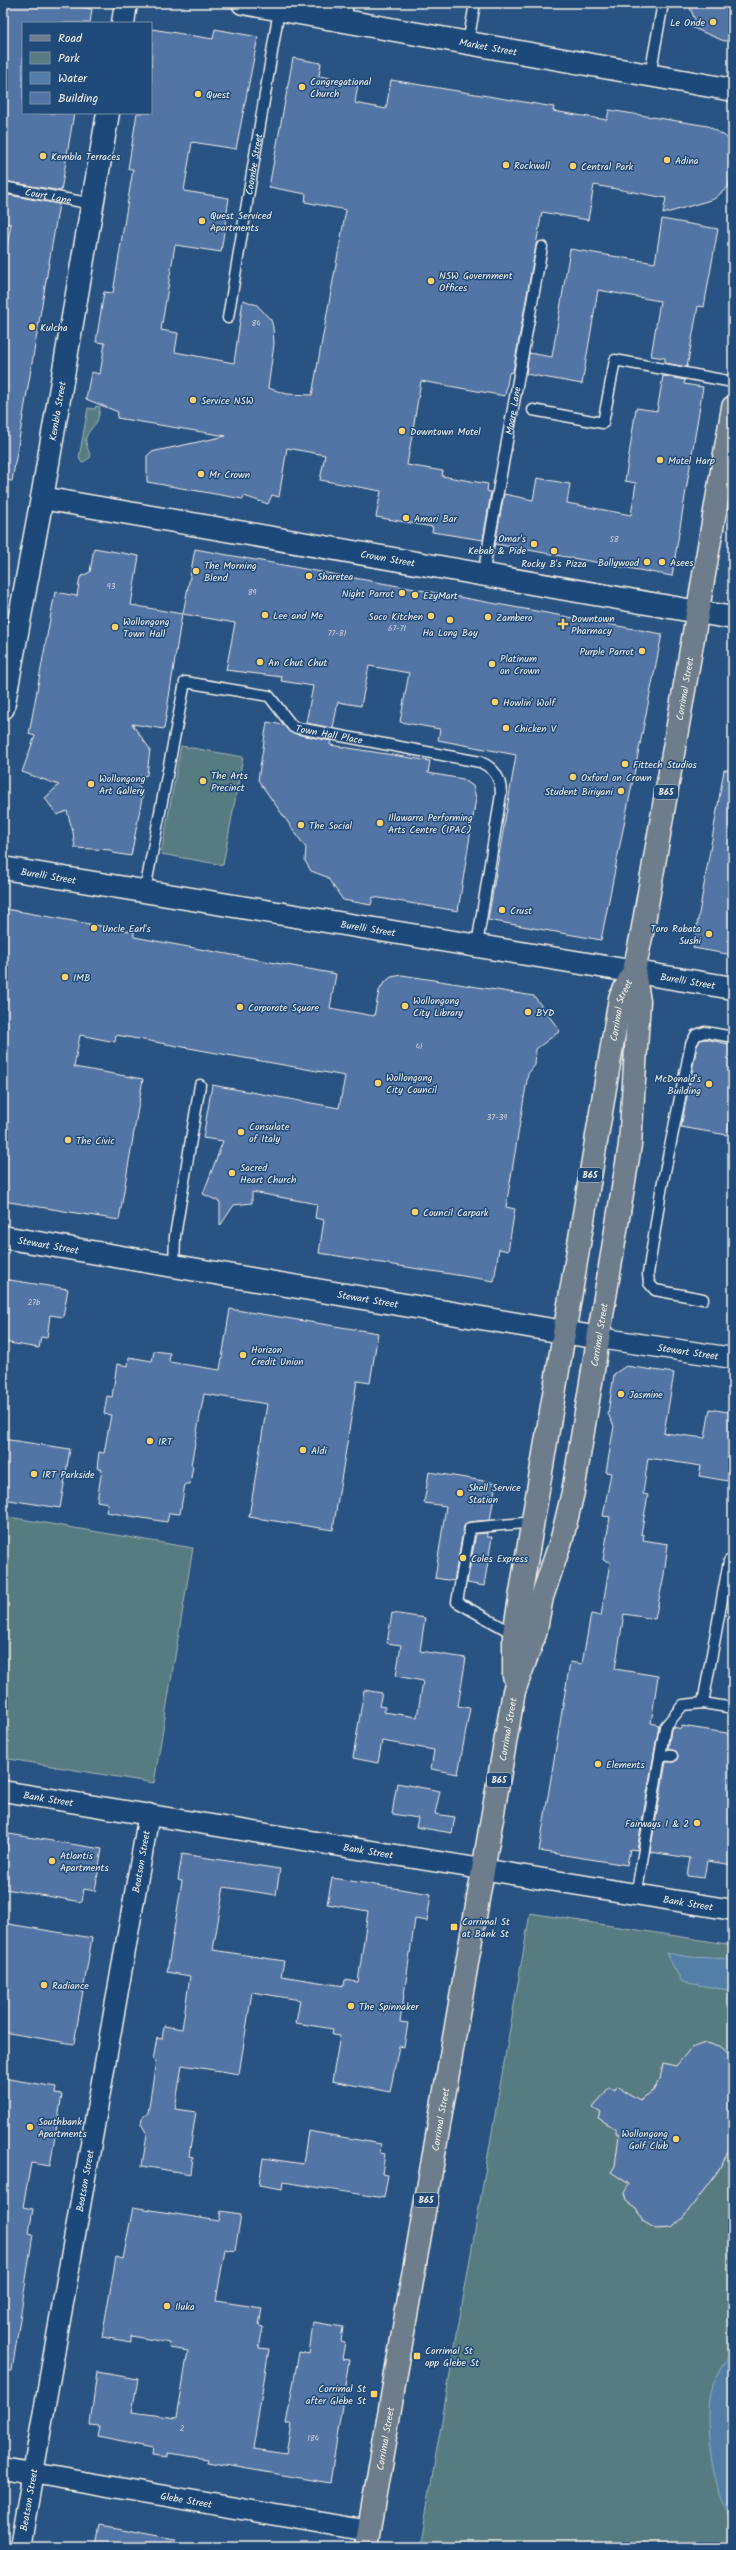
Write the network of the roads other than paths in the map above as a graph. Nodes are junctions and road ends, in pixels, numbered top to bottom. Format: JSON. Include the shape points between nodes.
{"nodes":[{"id":1,"x":126,"y":3,"type":"edge"},
{"id":2,"x":243,"y":3,"type":"edge"},
{"id":3,"x":475,"y":3,"type":"edge"},
{"id":4,"x":663,"y":3,"type":"edge"},
{"id":5,"x":284,"y":8,"type":"edge"},
{"id":6,"x":346,"y":12,"type":"edge"},
{"id":7,"x":123,"y":22,"type":"edge"},
{"id":8,"x":468,"y":43,"type":"junction"},
{"id":9,"x":650,"y":75,"type":"junction"},
{"id":10,"x":733,"y":90,"type":"edge"},
{"id":11,"x":108,"y":114,"type":"edge"},
{"id":12,"x":3,"y":187,"type":"edge"},
{"id":13,"x":93,"y":204,"type":"junction"},
{"id":14,"x":542,"y":247,"type":"dead end"},
{"id":15,"x":228,"y":318,"type":"dead end"},
{"id":16,"x":733,"y":382,"type":"edge"},
{"id":17,"x":533,"y":410,"type":"dead end"},
{"id":18,"x":732,"y":415,"type":"edge"},
{"id":19,"x":42,"y":498,"type":"junction"},
{"id":20,"x":483,"y":574,"type":"junction"},
{"id":21,"x":696,"y":612,"type":"junction"},
{"id":22,"x":733,"y":618,"type":"edge"},
{"id":23,"x":4,"y":698,"type":"edge"},
{"id":24,"x":3,"y":868,"type":"edge"},
{"id":25,"x":145,"y":890,"type":"junction"},
{"id":26,"x":477,"y":946,"type":"junction"},
{"id":27,"x":634,"y":971,"type":"junction"},
{"id":28,"x":733,"y":988,"type":"edge"},
{"id":29,"x":733,"y":1036,"type":"edge"},
{"id":30,"x":200,"y":1085,"type":"dead end"},
{"id":31,"x":3,"y":1237,"type":"edge"},
{"id":32,"x":174,"y":1266,"type":"junction"},
{"id":33,"x":703,"y":1299,"type":"dead end"},
{"id":34,"x":563,"y":1332,"type":"junction"},
{"id":35,"x":599,"y":1338,"type":"junction"},
{"id":36,"x":733,"y":1358,"type":"edge"},
{"id":37,"x":534,"y":1522,"type":"junction"},
{"id":38,"x":733,"y":1559,"type":"edge"},
{"id":39,"x":514,"y":1634,"type":"junction"},
{"id":40,"x":514,"y":1691,"type":"junction"},
{"id":41,"x":704,"y":1703,"type":"junction"},
{"id":42,"x":733,"y":1708,"type":"edge"},
{"id":43,"x":660,"y":1755,"type":"junction"},
{"id":44,"x":672,"y":1756,"type":"dead end"},
{"id":45,"x":3,"y":1791,"type":"edge"},
{"id":46,"x":149,"y":1814,"type":"junction"},
{"id":47,"x":484,"y":1868,"type":"junction"},
{"id":48,"x":636,"y":1896,"type":"junction"},
{"id":49,"x":733,"y":1910,"type":"edge"},
{"id":50,"x":3,"y":2468,"type":"edge"},
{"id":51,"x":34,"y":2472,"type":"junction"},
{"id":52,"x":367,"y":2539,"type":"edge"},
{"id":53,"x":20,"y":2547,"type":"edge"}],
"edges":[{"from":1,"to":7,"type":"main road"},
{"from":2,"to":5,"type":"main road","name":"Market Street"},
{"from":3,"to":8,"type":"lane"},
{"from":4,"to":9,"type":"lane"},
{"from":5,"to":6,"type":"main road","name":"Market Street"},
{"from":5,"to":15,"type":"lane","name":"Coombe Street"},
{"from":6,"to":8,"type":"main road","name":"Market Street"},
{"from":8,"to":9,"type":"main road","name":"Market Street"},
{"from":9,"to":10,"type":"main road","name":"Market Street"},
{"from":11,"to":13,"type":"main road","name":"Kembla Street"},
{"from":12,"to":13,"type":"lane","name":"Court Lane"},
{"from":13,"to":19,"type":"main road","name":"Kembla Street"},
{"from":14,"to":20,"type":"lane","name":"Moore Lane"},
{"from":16,"to":17,"type":"lane","via":[[615,360],[603,423]]},
{"from":18,"to":21,"type":"main road","name":"Corrimal Street","number":"B65"},
{"from":19,"to":20,"type":"main road","name":"Crown Street"},
{"from":19,"to":23,"type":"main road","name":"Kembla Street"},
{"from":20,"to":21,"type":"main road","name":"Crown Street"},
{"from":21,"to":22,"type":"main road","name":"Crown Street"},
{"from":21,"to":27,"type":"main road","name":"Corrimal Street","number":"B65"},
{"from":24,"to":25,"type":"main road","name":"Burelli Street"},
{"from":25,"to":26,"type":"main road","name":"Burelli Street"},
{"from":25,"to":26,"type":"lane","name":"Town Hall Place","via":[[185,682],[269,696],[293,727],[480,762],[493,770],[499,779],[501,794]]},
{"from":26,"to":27,"type":"main road","name":"Burelli Street"},
{"from":27,"to":28,"type":"main road","name":"Burelli Street"},
{"from":27,"to":34,"type":"main road","name":"Corrimal Street","number":"B65","via":[[620,998]]},
{"from":27,"to":35,"type":"main road","name":"Corrimal Street","via":[[639,1001],[630,1145]]},
{"from":29,"to":33,"type":"lane","via":[[705,1032],[696,1035],[691,1044],[661,1191],[648,1274],[649,1283],[655,1290]]},
{"from":30,"to":32,"type":"lane","via":[[175,1236]]},
{"from":31,"to":32,"type":"main road","name":"Stewart Street"},
{"from":32,"to":34,"type":"main road","name":"Stewart Street"},
{"from":34,"to":35,"type":"main road","name":"Stewart Street"},
{"from":34,"to":37,"type":"main road","name":"Corrimal Street","number":"B65"},
{"from":35,"to":36,"type":"street","name":"Stewart Street"},
{"from":35,"to":40,"type":"main road","name":"Corrimal Street","via":[[568,1518],[542,1598],[535,1634]]},
{"from":37,"to":39,"type":"main road","name":"Corrimal Street","number":"B65"},
{"from":37,"to":39,"type":"lane","via":[[470,1528],[457,1602]]},
{"from":38,"to":41,"type":"lane","via":[[729,1561]]},
{"from":39,"to":40,"type":"main road","name":"Corrimal Street","number":"B65"},
{"from":40,"to":47,"type":"main road","name":"Corrimal Street","number":"B65"},
{"from":41,"to":42,"type":"lane"},
{"from":41,"to":43,"type":"lane","via":[[683,1705],[665,1727]]},
{"from":43,"to":44,"type":"lane"},
{"from":43,"to":48,"type":"lane"},
{"from":45,"to":46,"type":"street","name":"Bank Street"},
{"from":46,"to":47,"type":"street","name":"Bank Street"},
{"from":46,"to":51,"type":"street","name":"Beatson Street"},
{"from":47,"to":48,"type":"street","name":"Bank Street"},
{"from":47,"to":52,"type":"main road","name":"Corrimal Street","number":"B65"},
{"from":48,"to":49,"type":"street","name":"Bank Street"},
{"from":50,"to":51,"type":"street","name":"Glebe Street"},
{"from":51,"to":52,"type":"street","name":"Glebe Street"},
{"from":51,"to":53,"type":"street","name":"Beatson Street"}]}
